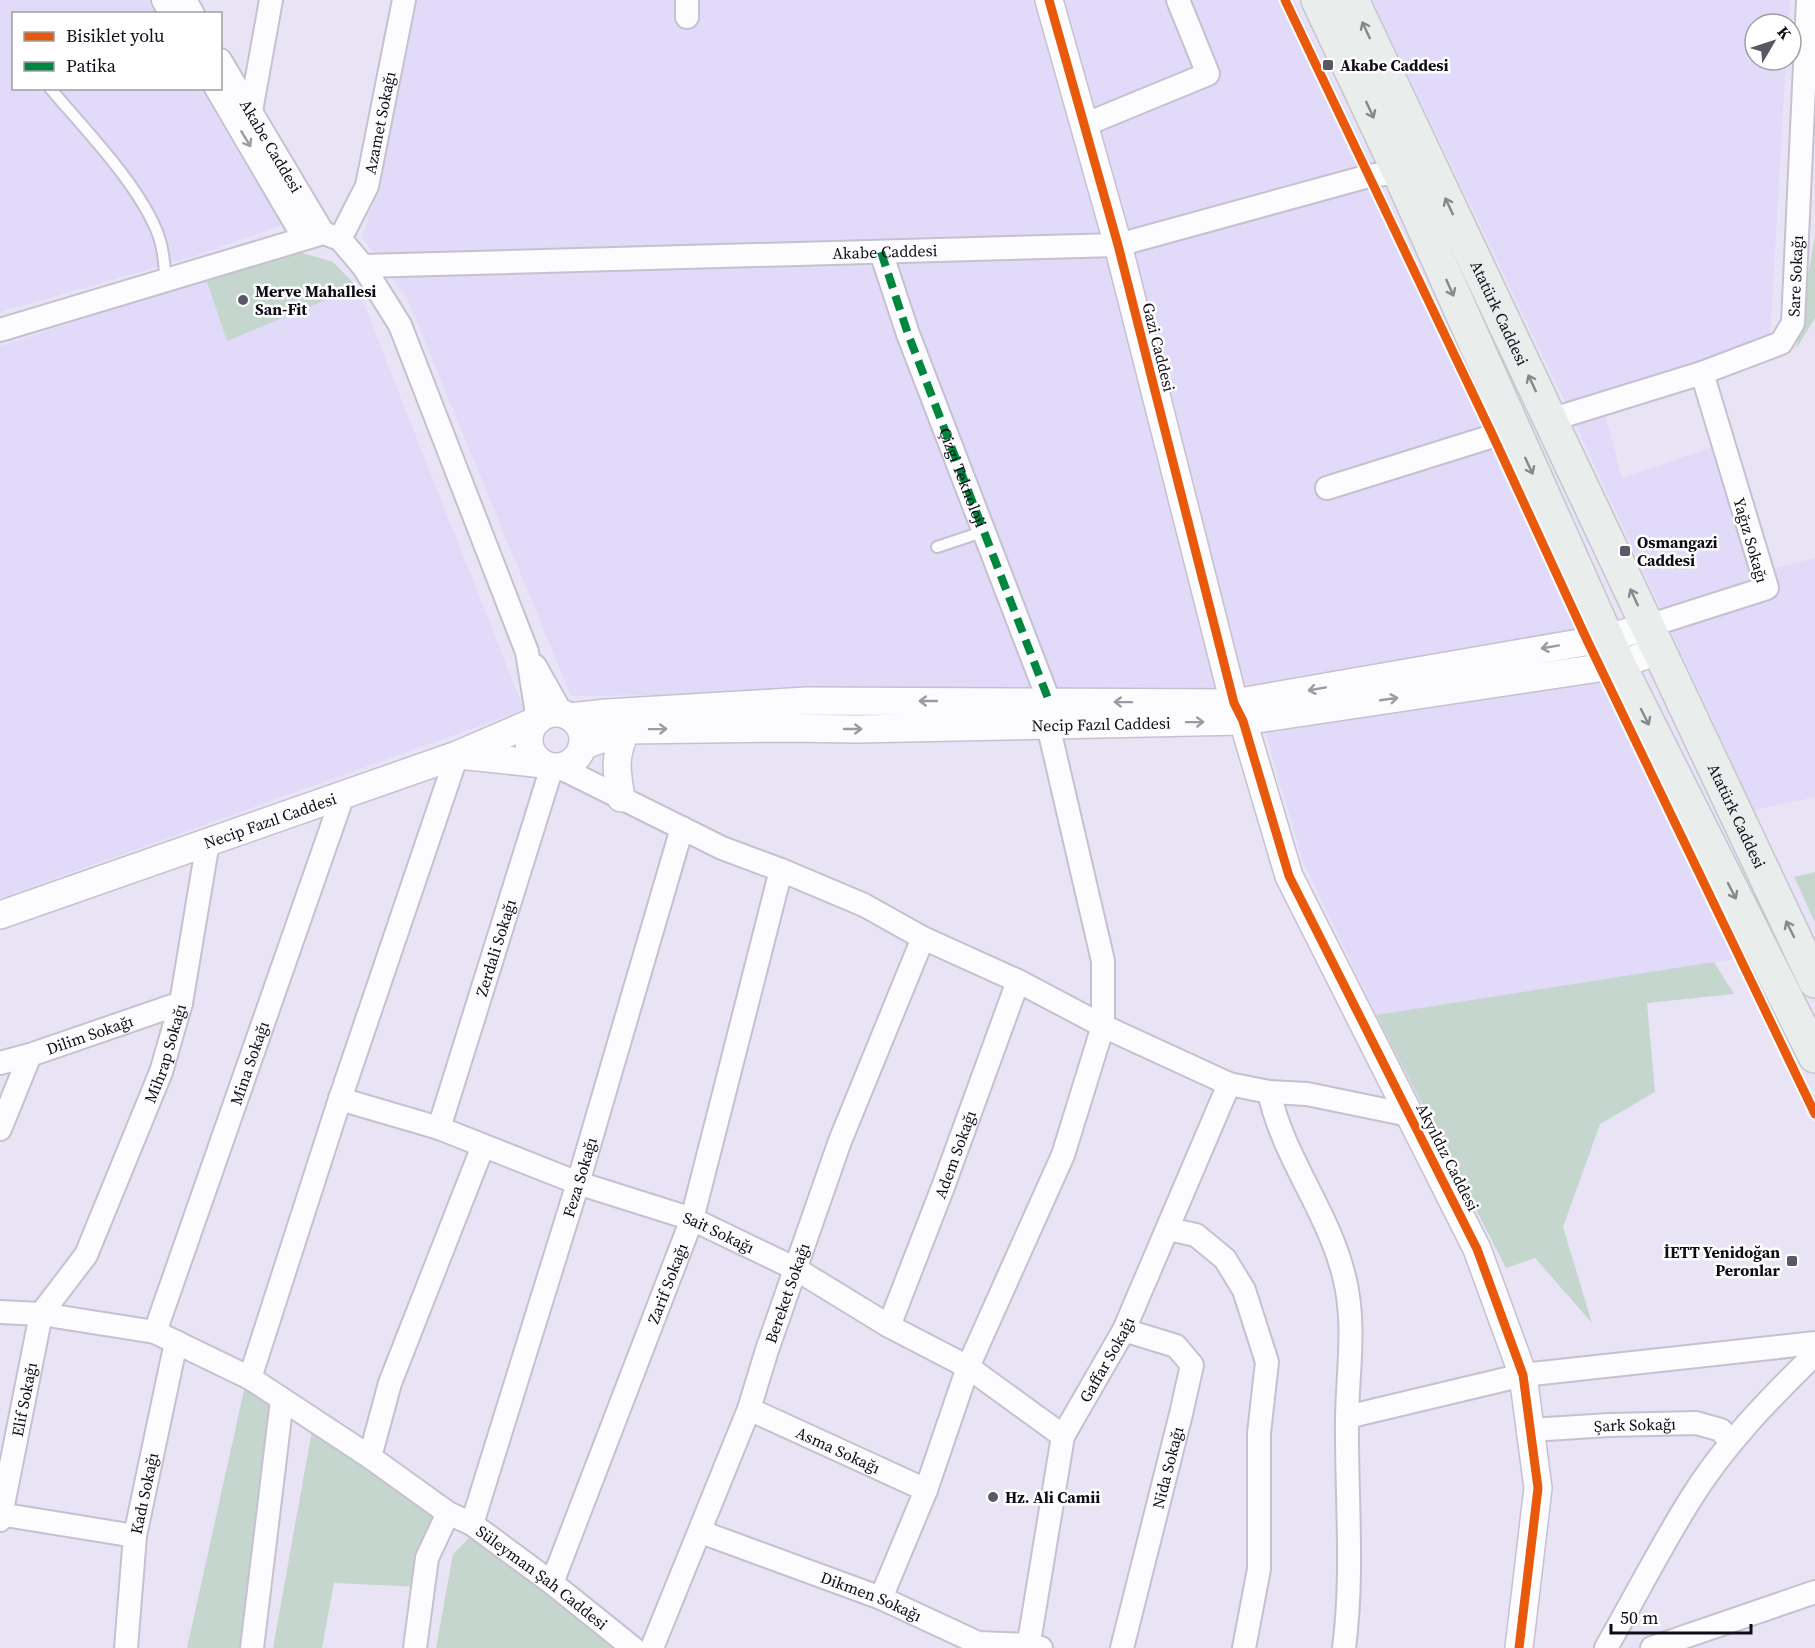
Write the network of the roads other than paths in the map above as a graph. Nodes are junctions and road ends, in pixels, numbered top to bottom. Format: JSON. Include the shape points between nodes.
{"nodes":[{"id":1,"x":271,"y":0,"type":"edge"},
{"id":2,"x":404,"y":0,"type":"edge"},
{"id":3,"x":1049,"y":0,"type":"edge"},
{"id":4,"x":1178,"y":0,"type":"edge"},
{"id":5,"x":1318,"y":0,"type":"edge"},
{"id":6,"x":1352,"y":0,"type":"edge"},
{"id":7,"x":1808,"y":0,"type":"edge"},
{"id":8,"x":222,"y":63,"type":"edge"},
{"id":9,"x":52,"y":90,"type":"edge"},
{"id":10,"x":217,"y":90,"type":"edge"},
{"id":11,"x":251,"y":111,"type":"junction"},
{"id":12,"x":1084,"y":125,"type":"junction"},
{"id":13,"x":1399,"y":172,"type":"junction"},
{"id":14,"x":323,"y":236,"type":"junction"},
{"id":15,"x":1118,"y":245,"type":"junction"},
{"id":16,"x":881,"y":252,"type":"junction"},
{"id":17,"x":363,"y":266,"type":"junction"},
{"id":18,"x":165,"y":280,"type":"junction"},
{"id":19,"x":0,"y":330,"type":"edge"},
{"id":20,"x":1702,"y":373,"type":"junction"},
{"id":21,"x":1550,"y":420,"type":"junction"},
{"id":22,"x":1514,"y":432,"type":"junction"},
{"id":23,"x":1327,"y":488,"type":"dead end"},
{"id":24,"x":985,"y":531,"type":"junction"},
{"id":25,"x":937,"y":547,"type":"dead end"},
{"id":26,"x":1653,"y":638,"type":"junction"},
{"id":27,"x":1613,"y":651,"type":"junction"},
{"id":28,"x":1238,"y":712,"type":"junction"},
{"id":29,"x":1048,"y":713,"type":"junction"},
{"id":30,"x":557,"y":717,"type":"junction"},
{"id":31,"x":626,"y":729,"type":"junction"},
{"id":32,"x":457,"y":755,"type":"junction"},
{"id":33,"x":563,"y":760,"type":"junction"},
{"id":34,"x":343,"y":795,"type":"junction"},
{"id":35,"x":621,"y":798,"type":"junction"},
{"id":36,"x":682,"y":828,"type":"junction"},
{"id":37,"x":208,"y":842,"type":"junction"},
{"id":38,"x":781,"y":870,"type":"junction"},
{"id":39,"x":0,"y":915,"type":"edge"},
{"id":40,"x":923,"y":938,"type":"junction"},
{"id":41,"x":1018,"y":981,"type":"junction"},
{"id":42,"x":1815,"y":981,"type":"edge"},
{"id":43,"x":181,"y":1004,"type":"junction"},
{"id":44,"x":1103,"y":1026,"type":"junction"},
{"id":45,"x":30,"y":1055,"type":"junction"},
{"id":46,"x":1815,"y":1056,"type":"edge"},
{"id":47,"x":0,"y":1063,"type":"edge"},
{"id":48,"x":1229,"y":1084,"type":"junction"},
{"id":49,"x":1269,"y":1092,"type":"junction"},
{"id":50,"x":340,"y":1099,"type":"junction"},
{"id":51,"x":1409,"y":1115,"type":"junction"},
{"id":52,"x":439,"y":1128,"type":"junction"},
{"id":53,"x":0,"y":1129,"type":"edge"},
{"id":54,"x":483,"y":1146,"type":"junction"},
{"id":55,"x":578,"y":1183,"type":"junction"},
{"id":56,"x":692,"y":1219,"type":"junction"},
{"id":57,"x":1168,"y":1229,"type":"junction"},
{"id":58,"x":796,"y":1269,"type":"junction"},
{"id":59,"x":0,"y":1312,"type":"edge"},
{"id":60,"x":41,"y":1314,"type":"junction"},
{"id":61,"x":889,"y":1326,"type":"junction"},
{"id":62,"x":1124,"y":1330,"type":"junction"},
{"id":63,"x":155,"y":1332,"type":"junction"},
{"id":64,"x":176,"y":1342,"type":"junction"},
{"id":65,"x":1815,"y":1343,"type":"edge"},
{"id":66,"x":1815,"y":1354,"type":"edge"},
{"id":67,"x":968,"y":1367,"type":"junction"},
{"id":68,"x":1523,"y":1375,"type":"junction"},
{"id":69,"x":250,"y":1378,"type":"junction"},
{"id":70,"x":282,"y":1400,"type":"junction"},
{"id":71,"x":749,"y":1409,"type":"junction"},
{"id":72,"x":1347,"y":1417,"type":"junction"},
{"id":73,"x":1531,"y":1430,"type":"junction"},
{"id":74,"x":1063,"y":1436,"type":"junction"},
{"id":75,"x":1731,"y":1443,"type":"junction"},
{"id":76,"x":370,"y":1457,"type":"junction"},
{"id":77,"x":926,"y":1490,"type":"junction"},
{"id":78,"x":448,"y":1513,"type":"junction"},
{"id":79,"x":0,"y":1514,"type":"edge"},
{"id":80,"x":0,"y":1520,"type":"edge"},
{"id":81,"x":472,"y":1524,"type":"junction"},
{"id":82,"x":701,"y":1532,"type":"junction"},
{"id":83,"x":135,"y":1536,"type":"junction"},
{"id":84,"x":552,"y":1583,"type":"junction"},
{"id":85,"x":1815,"y":1592,"type":"edge"},
{"id":86,"x":881,"y":1598,"type":"junction"},
{"id":87,"x":1032,"y":1647,"type":"edge"},
{"id":88,"x":126,"y":1648,"type":"edge"},
{"id":89,"x":252,"y":1648,"type":"edge"},
{"id":90,"x":415,"y":1648,"type":"edge"},
{"id":91,"x":633,"y":1648,"type":"edge"},
{"id":92,"x":652,"y":1648,"type":"edge"},
{"id":93,"x":1122,"y":1648,"type":"edge"},
{"id":94,"x":1244,"y":1648,"type":"edge"},
{"id":95,"x":1344,"y":1648,"type":"edge"},
{"id":96,"x":1519,"y":1648,"type":"edge"},
{"id":97,"x":1606,"y":1648,"type":"edge"},
{"id":98,"x":1652,"y":1648,"type":"edge"}],
"edges":[{"from":1,"to":11,"type":"street"},
{"from":2,"to":14,"type":"street","name":"Azamet Sokağı","via":[[367,186]]},
{"from":3,"to":12,"type":"street","name":"Gazi Caddesi"},
{"from":4,"to":12,"type":"street","via":[[1208,74]]},
{"from":5,"to":13,"type":"main road","one_way":true},
{"from":21,"to":6,"type":"main road","name":"Atatürk Caddesi","one_way":true},
{"from":7,"to":20,"type":"street","name":"Sare Sokağı","via":[[1793,323],[1781,343]]},
{"from":8,"to":11,"type":"street","name":"Akabe Caddesi"},
{"from":9,"to":18,"type":"lane","via":[[148,213],[159,236]]},
{"from":10,"to":14,"type":"street","name":"Akabe Caddesi","one_way":true},
{"from":11,"to":14,"type":"street","name":"Akabe Caddesi"},
{"from":12,"to":15,"type":"street","name":"Gazi Caddesi"},
{"from":13,"to":15,"type":"street","name":"Akabe Caddesi","via":[[1369,176]]},
{"from":13,"to":22,"type":"main road","one_way":true},
{"from":14,"to":17,"type":"street"},
{"from":14,"to":18,"type":"street"},
{"from":15,"to":16,"type":"street","name":"Akabe Caddesi"},
{"from":15,"to":28,"type":"street","name":"Gazi Caddesi"},
{"from":16,"to":17,"type":"street","name":"Akabe Caddesi"},
{"from":16,"to":24,"type":"street","name":"Çizgi Teknoloji","via":[[908,334]]},
{"from":17,"to":30,"type":"street","via":[[400,325],[527,652]]},
{"from":18,"to":19,"type":"street"},
{"from":20,"to":21,"type":"street","name":"Sare Sokağı"},
{"from":20,"to":26,"type":"street","name":"Yağız Sokağı","via":[[1767,588]]},
{"from":26,"to":21,"type":"main road","name":"Atatürk Caddesi","one_way":true},
{"from":22,"to":23,"type":"street"},
{"from":22,"to":27,"type":"main road","one_way":true},
{"from":24,"to":25,"type":"lane"},
{"from":24,"to":29,"type":"street","name":"Çizgi Teknoloji"},
{"from":26,"to":27,"type":"street"},
{"from":42,"to":26,"type":"main road","name":"Atatürk Caddesi","one_way":true},
{"from":27,"to":28,"type":"street","name":"Necip Fazıl Caddesi","via":[[1587,640]]},
{"from":27,"to":46,"type":"main road","one_way":true},
{"from":28,"to":29,"type":"street","name":"Necip Fazıl Caddesi"},
{"from":28,"to":51,"type":"street","name":"Akyıldız Caddesi","via":[[1289,876]]},
{"from":29,"to":30,"type":"street","name":"Necip Fazıl Caddesi","one_way":true,"via":[[806,701]]},
{"from":31,"to":29,"type":"street","name":"Necip Fazıl Caddesi","one_way":true,"via":[[857,729]]},
{"from":29,"to":44,"type":"street","name":"Çizgi Teknoloji","via":[[1102,962]]},
{"from":30,"to":32,"type":"street","name":"Necip Fazıl Caddesi"},
{"from":30,"to":33,"type":"street","via":[[580,730]]},
{"from":30,"to":33,"type":"street","via":[[532,727],[529,743],[531,752]]},
{"from":31,"to":33,"type":"street","name":"Necip Fazıl Caddesi"},
{"from":31,"to":35,"type":"street","via":[[616,768]]},
{"from":32,"to":33,"type":"street"},
{"from":32,"to":34,"type":"street","name":"Necip Fazıl Caddesi"},
{"from":32,"to":50,"type":"street"},
{"from":33,"to":35,"type":"street"},
{"from":33,"to":52,"type":"street","name":"Zerdali Sokağı"},
{"from":34,"to":37,"type":"street","name":"Necip Fazıl Caddesi"},
{"from":34,"to":63,"type":"street","name":"Mina Sokağı"},
{"from":35,"to":36,"type":"street"},
{"from":36,"to":38,"type":"street"},
{"from":36,"to":55,"type":"street","name":"Feza Sokağı"},
{"from":37,"to":39,"type":"street","name":"Necip Fazıl Caddesi"},
{"from":37,"to":43,"type":"street","name":"Mihrap Sokağı"},
{"from":38,"to":40,"type":"street","via":[[864,905]]},
{"from":38,"to":56,"type":"street","name":"Zarif Sokağı"},
{"from":40,"to":41,"type":"street"},
{"from":40,"to":58,"type":"street","name":"Bereket Sokağı","via":[[840,1141]]},
{"from":41,"to":44,"type":"street"},
{"from":41,"to":61,"type":"street","name":"Adem Sokağı"},
{"from":43,"to":45,"type":"street","name":"Dilim Sokağı"},
{"from":43,"to":60,"type":"street","name":"Mihrap Sokağı","via":[[161,1072],[86,1255]]},
{"from":44,"to":48,"type":"street"},
{"from":44,"to":67,"type":"street","name":"Çizgi Teknoloji","via":[[1063,1155]]},
{"from":45,"to":47,"type":"street","name":"Dilim Sokağı"},
{"from":45,"to":53,"type":"street"},
{"from":48,"to":49,"type":"street"},
{"from":48,"to":57,"type":"street","name":"Gaffar Sokağı"},
{"from":49,"to":51,"type":"street","via":[[1307,1094]]},
{"from":49,"to":72,"type":"street","via":[[1275,1117],[1344,1276],[1351,1330]]},
{"from":50,"to":52,"type":"street","name":"Sait Sokağı"},
{"from":50,"to":69,"type":"street"},
{"from":51,"to":68,"type":"street","name":"Akyıldız Caddesi","via":[[1477,1249]]},
{"from":52,"to":54,"type":"street","name":"Sait Sokağı"},
{"from":54,"to":55,"type":"street","name":"Sait Sokağı"},
{"from":54,"to":76,"type":"street","via":[[390,1383]]},
{"from":55,"to":56,"type":"street","name":"Sait Sokağı"},
{"from":55,"to":81,"type":"street","name":"Feza Sokağı"},
{"from":56,"to":58,"type":"street","name":"Sait Sokağı"},
{"from":56,"to":84,"type":"street","name":"Zarif Sokağı"},
{"from":57,"to":62,"type":"street","name":"Gaffar Sokağı"},
{"from":57,"to":94,"type":"street","via":[[1196,1235],[1225,1259],[1244,1290],[1268,1362],[1259,1433],[1259,1569]]},
{"from":58,"to":61,"type":"street","name":"Sait Sokağı"},
{"from":58,"to":71,"type":"street","name":"Bereket Sokağı"},
{"from":59,"to":60,"type":"street"},
{"from":60,"to":63,"type":"street"},
{"from":60,"to":79,"type":"street","name":"Elif Sokağı"},
{"from":61,"to":67,"type":"street","name":"Sait Sokağı"},
{"from":62,"to":74,"type":"street","name":"Gaffar Sokağı"},
{"from":62,"to":93,"type":"street","name":"Nida Sokağı","via":[[1176,1346],[1192,1365]]},
{"from":63,"to":64,"type":"street"},
{"from":64,"to":69,"type":"street"},
{"from":64,"to":83,"type":"street","name":"Kadı Sokağı"},
{"from":65,"to":68,"type":"street"},
{"from":66,"to":75,"type":"street"},
{"from":67,"to":74,"type":"street","name":"Sait Sokağı"},
{"from":67,"to":77,"type":"street","name":"Çizgi Teknoloji"},
{"from":68,"to":72,"type":"street"},
{"from":68,"to":73,"type":"street","name":"Akyıldız Caddesi"},
{"from":69,"to":70,"type":"street"},
{"from":70,"to":76,"type":"street","name":"Süleyman Şah Caddesi"},
{"from":70,"to":89,"type":"street"},
{"from":71,"to":77,"type":"street","name":"Asma Sokağı"},
{"from":71,"to":82,"type":"street","name":"Bereket Sokağı"},
{"from":72,"to":95,"type":"street","via":[[1350,1560]]},
{"from":73,"to":75,"type":"street","name":"Şark Sokağı","via":[[1696,1423],[1721,1430]]},
{"from":73,"to":96,"type":"street","name":"Akyıldız Caddesi","via":[[1538,1488]]},
{"from":74,"to":87,"type":"street","name":"Gaffar Sokağı"},
{"from":75,"to":97,"type":"street","via":[[1691,1499]]},
{"from":76,"to":78,"type":"street","name":"Süleyman Şah Caddesi"},
{"from":77,"to":86,"type":"street","name":"Çizgi Teknoloji"},
{"from":78,"to":81,"type":"street","name":"Süleyman Şah Caddesi"},
{"from":78,"to":90,"type":"street","via":[[427,1558]]},
{"from":79,"to":80,"type":"street","name":"Elif Sokağı"},
{"from":79,"to":83,"type":"street"},
{"from":81,"to":84,"type":"street","name":"Süleyman Şah Caddesi"},
{"from":82,"to":86,"type":"street","name":"Dikmen Sokağı"},
{"from":82,"to":92,"type":"street","name":"Bereket Sokağı"},
{"from":83,"to":88,"type":"street","name":"Kadı Sokağı"},
{"from":84,"to":91,"type":"street","name":"Süleyman Şah Caddesi"},
{"from":85,"to":98,"type":"street"},
{"from":86,"to":87,"type":"street","name":"Dikmen Sokağı","via":[[978,1643]]}]}
